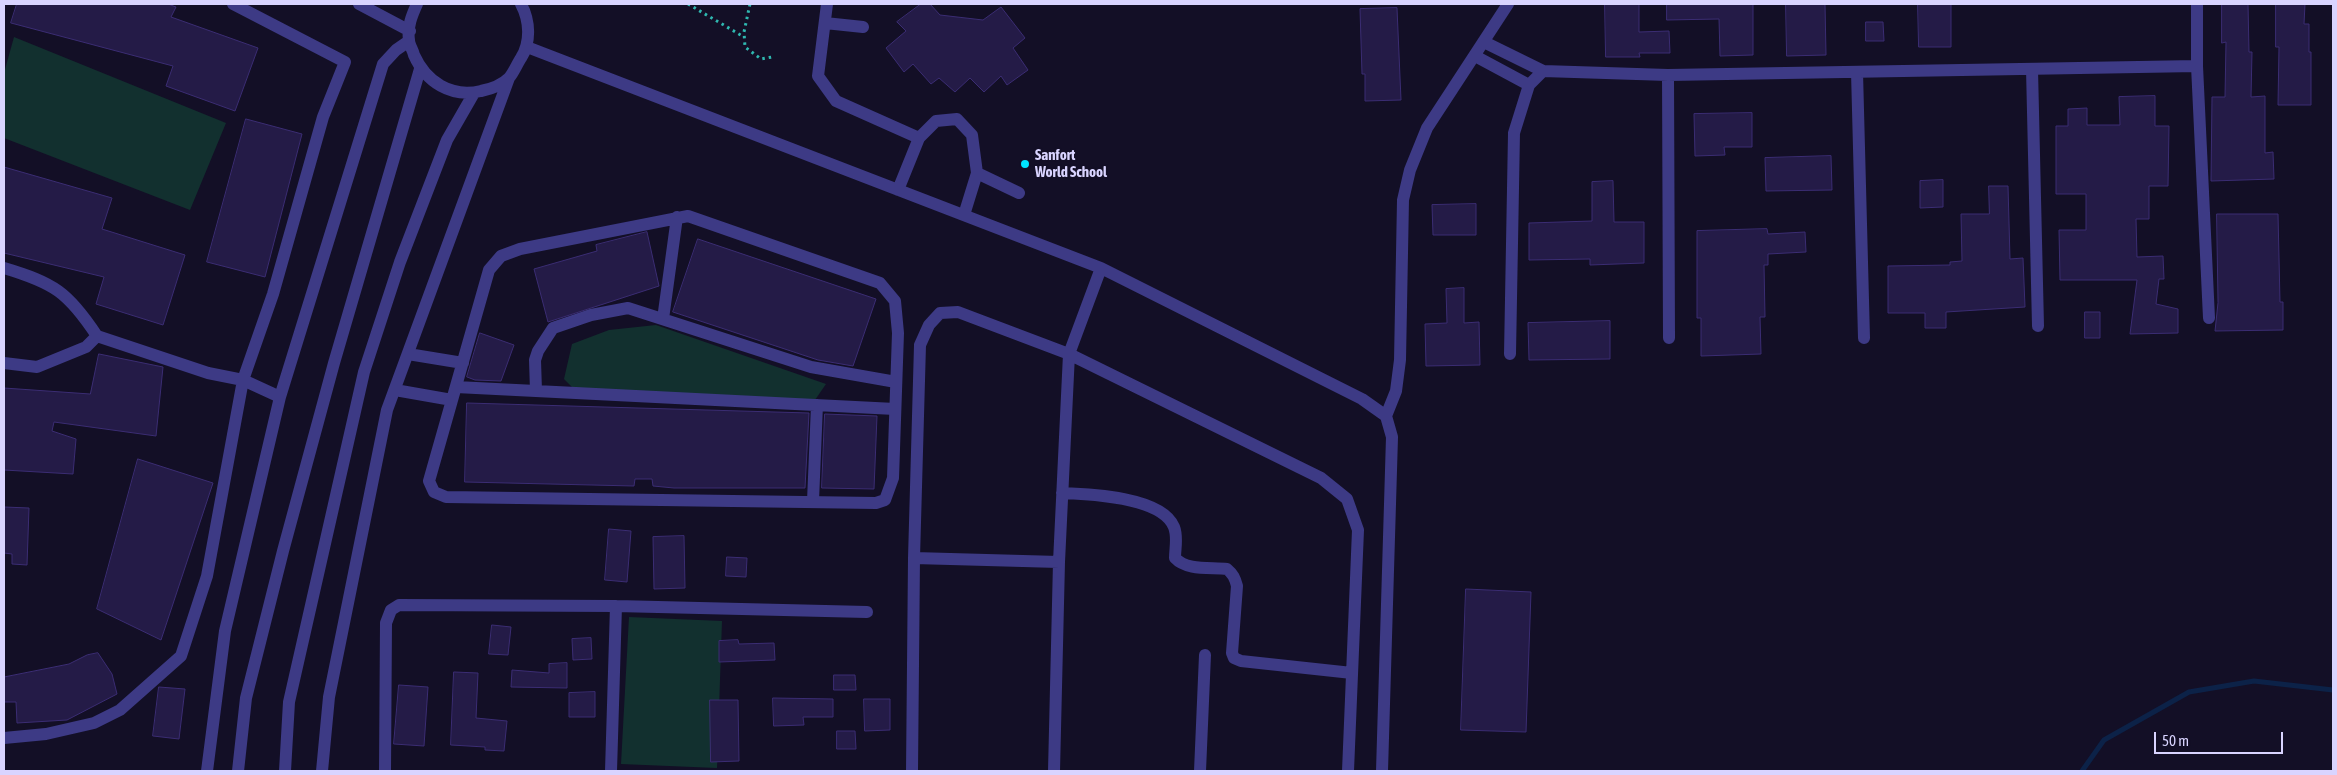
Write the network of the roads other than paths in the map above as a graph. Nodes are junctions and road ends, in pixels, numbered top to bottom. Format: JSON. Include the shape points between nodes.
{"nodes":[{"id":1,"x":233,"y":4,"type":"edge"},
{"id":2,"x":359,"y":4,"type":"edge"},
{"id":3,"x":417,"y":4,"type":"edge"},
{"id":4,"x":827,"y":4,"type":"edge"},
{"id":5,"x":1508,"y":4,"type":"edge"},
{"id":6,"x":2197,"y":4,"type":"edge"},
{"id":7,"x":526,"y":6,"type":"edge"},
{"id":8,"x":825,"y":23,"type":"junction"},
{"id":9,"x":862,"y":27,"type":"dead end"},
{"id":10,"x":409,"y":36,"type":"junction"},
{"id":11,"x":1484,"y":42,"type":"junction"},
{"id":12,"x":527,"y":47,"type":"junction"},
{"id":13,"x":1475,"y":56,"type":"junction"},
{"id":14,"x":2197,"y":66,"type":"junction"},
{"id":15,"x":420,"y":69,"type":"junction"},
{"id":16,"x":2032,"y":69,"type":"junction"},
{"id":17,"x":1543,"y":71,"type":"junction"},
{"id":18,"x":1857,"y":72,"type":"junction"},
{"id":19,"x":1668,"y":75,"type":"junction"},
{"id":20,"x":508,"y":78,"type":"junction"},
{"id":21,"x":1529,"y":85,"type":"junction"},
{"id":22,"x":474,"y":93,"type":"junction"},
{"id":23,"x":918,"y":138,"type":"junction"},
{"id":24,"x":977,"y":173,"type":"junction"},
{"id":25,"x":898,"y":190,"type":"junction"},
{"id":26,"x":1019,"y":193,"type":"dead end"},
{"id":27,"x":964,"y":215,"type":"junction"},
{"id":28,"x":677,"y":217,"type":"junction"},
{"id":29,"x":4,"y":268,"type":"edge"},
{"id":30,"x":1101,"y":268,"type":"junction"},
{"id":31,"x":2209,"y":318,"type":"dead end"},
{"id":32,"x":663,"y":319,"type":"junction"},
{"id":33,"x":2038,"y":326,"type":"dead end"},
{"id":34,"x":97,"y":336,"type":"junction"},
{"id":35,"x":1669,"y":338,"type":"dead end"},
{"id":36,"x":1864,"y":338,"type":"dead end"},
{"id":37,"x":408,"y":354,"type":"junction"},
{"id":38,"x":1069,"y":354,"type":"junction"},
{"id":39,"x":1510,"y":354,"type":"dead end"},
{"id":40,"x":4,"y":363,"type":"edge"},
{"id":41,"x":463,"y":363,"type":"junction"},
{"id":42,"x":244,"y":380,"type":"junction"},
{"id":43,"x":896,"y":382,"type":"junction"},
{"id":44,"x":456,"y":388,"type":"junction"},
{"id":45,"x":395,"y":390,"type":"junction"},
{"id":46,"x":536,"y":391,"type":"junction"},
{"id":47,"x":280,"y":397,"type":"junction"},
{"id":48,"x":452,"y":400,"type":"junction"},
{"id":49,"x":817,"y":405,"type":"junction"},
{"id":50,"x":895,"y":409,"type":"junction"},
{"id":51,"x":1386,"y":416,"type":"junction"},
{"id":52,"x":1062,"y":493,"type":"junction"},
{"id":53,"x":813,"y":502,"type":"junction"},
{"id":54,"x":914,"y":558,"type":"junction"},
{"id":55,"x":1059,"y":562,"type":"junction"},
{"id":56,"x":616,"y":606,"type":"junction"},
{"id":57,"x":867,"y":612,"type":"dead end"},
{"id":58,"x":1205,"y":655,"type":"dead end"},
{"id":59,"x":1352,"y":673,"type":"junction"},
{"id":60,"x":4,"y":738,"type":"edge"},
{"id":61,"x":207,"y":771,"type":"edge"},
{"id":62,"x":238,"y":771,"type":"edge"},
{"id":63,"x":285,"y":771,"type":"edge"},
{"id":64,"x":322,"y":771,"type":"edge"},
{"id":65,"x":328,"y":771,"type":"edge"},
{"id":66,"x":385,"y":771,"type":"edge"},
{"id":67,"x":611,"y":771,"type":"edge"},
{"id":68,"x":912,"y":771,"type":"edge"},
{"id":69,"x":1054,"y":771,"type":"edge"},
{"id":70,"x":1200,"y":771,"type":"edge"},
{"id":71,"x":1348,"y":771,"type":"edge"},
{"id":72,"x":1382,"y":771,"type":"edge"}],
"edges":[{"from":1,"to":42,"type":"street","via":[[345,62],[323,117],[273,294]]},
{"from":2,"to":10,"type":"street"},
{"from":3,"to":10,"type":"street","via":[[410,17]]},
{"from":4,"to":8,"type":"street"},
{"from":5,"to":11,"type":"street"},
{"from":6,"to":14,"type":"street"},
{"from":7,"to":12,"type":"street"},
{"from":8,"to":9,"type":"street"},
{"from":8,"to":23,"type":"street","via":[[818,76],[836,101]]},
{"from":10,"to":15,"type":"street"},
{"from":10,"to":47,"type":"street","via":[[383,64]]},
{"from":11,"to":13,"type":"street"},
{"from":11,"to":17,"type":"street"},
{"from":12,"to":20,"type":"street"},
{"from":12,"to":25,"type":"street"},
{"from":13,"to":21,"type":"street"},
{"from":13,"to":51,"type":"street","via":[[1427,128],[1408,178],[1403,200],[1400,360],[1396,391]]},
{"from":14,"to":16,"type":"street"},
{"from":14,"to":31,"type":"street"},
{"from":15,"to":22,"type":"street","via":[[435,83],[454,91]]},
{"from":15,"to":62,"type":"street","via":[[283,551],[246,698]]},
{"from":16,"to":18,"type":"street"},
{"from":16,"to":33,"type":"street"},
{"from":17,"to":19,"type":"street"},
{"from":17,"to":21,"type":"street"},
{"from":18,"to":19,"type":"street"},
{"from":18,"to":36,"type":"street"},
{"from":19,"to":35,"type":"street"},
{"from":20,"to":22,"type":"street","via":[[492,88]]},
{"from":20,"to":37,"type":"street"},
{"from":21,"to":39,"type":"street","via":[[1514,133]]},
{"from":22,"to":63,"type":"street","via":[[447,140],[400,262],[364,372],[289,702]]},
{"from":23,"to":24,"type":"street","via":[[936,121],[957,118],[972,135]]},
{"from":23,"to":25,"type":"street"},
{"from":24,"to":26,"type":"street"},
{"from":24,"to":27,"type":"street"},
{"from":25,"to":27,"type":"street"},
{"from":27,"to":30,"type":"street"},
{"from":28,"to":32,"type":"street"},
{"from":28,"to":41,"type":"street","via":[[520,249],[501,256],[489,270]]},
{"from":28,"to":43,"type":"street","via":[[688,216],[880,283],[895,301],[898,334]]},
{"from":29,"to":34,"type":"street","via":[[59,290],[79,308]]},
{"from":30,"to":38,"type":"street"},
{"from":30,"to":51,"type":"street","via":[[1362,399]]},
{"from":32,"to":43,"type":"street","via":[[811,367]]},
{"from":32,"to":46,"type":"street","via":[[628,308],[592,315],[553,328],[535,360]]},
{"from":34,"to":40,"type":"street","via":[[86,347],[37,367]]},
{"from":34,"to":42,"type":"street","via":[[208,373]]},
{"from":37,"to":41,"type":"street"},
{"from":37,"to":45,"type":"street"},
{"from":38,"to":52,"type":"street"},
{"from":38,"to":54,"type":"street","via":[[958,312],[940,313],[929,325],[920,345]]},
{"from":38,"to":59,"type":"street","via":[[1321,478],[1347,499],[1358,530]]},
{"from":41,"to":44,"type":"street"},
{"from":42,"to":47,"type":"street"},
{"from":42,"to":60,"type":"street","via":[[208,576],[181,656],[120,710],[94,723],[46,734]]},
{"from":43,"to":50,"type":"street"},
{"from":44,"to":46,"type":"street"},
{"from":44,"to":48,"type":"street"},
{"from":45,"to":48,"type":"street"},
{"from":45,"to":64,"type":"street","via":[[387,410],[329,697]]},
{"from":46,"to":49,"type":"street"},
{"from":47,"to":61,"type":"street","via":[[225,631]]},
{"from":48,"to":53,"type":"street","via":[[430,481],[434,492],[446,498]]},
{"from":49,"to":50,"type":"street"},
{"from":49,"to":53,"type":"street"},
{"from":50,"to":53,"type":"street","via":[[892,478],[885,500],[876,503]]},
{"from":51,"to":72,"type":"street","via":[[1392,437]]},
{"from":52,"to":55,"type":"street"},
{"from":52,"to":59,"type":"street","via":[[1116,498],[1158,510],[1174,526],[1176,558],[1180,563],[1231,573],[1237,586],[1234,658]]},
{"from":54,"to":55,"type":"street"},
{"from":54,"to":68,"type":"street"},
{"from":55,"to":69,"type":"street"},
{"from":56,"to":57,"type":"street"},
{"from":56,"to":66,"type":"street","via":[[399,605],[391,610],[386,623]]},
{"from":56,"to":67,"type":"street"},
{"from":58,"to":70,"type":"street"},
{"from":59,"to":71,"type":"street"},
{"from":64,"to":65,"type":"street"}]}
